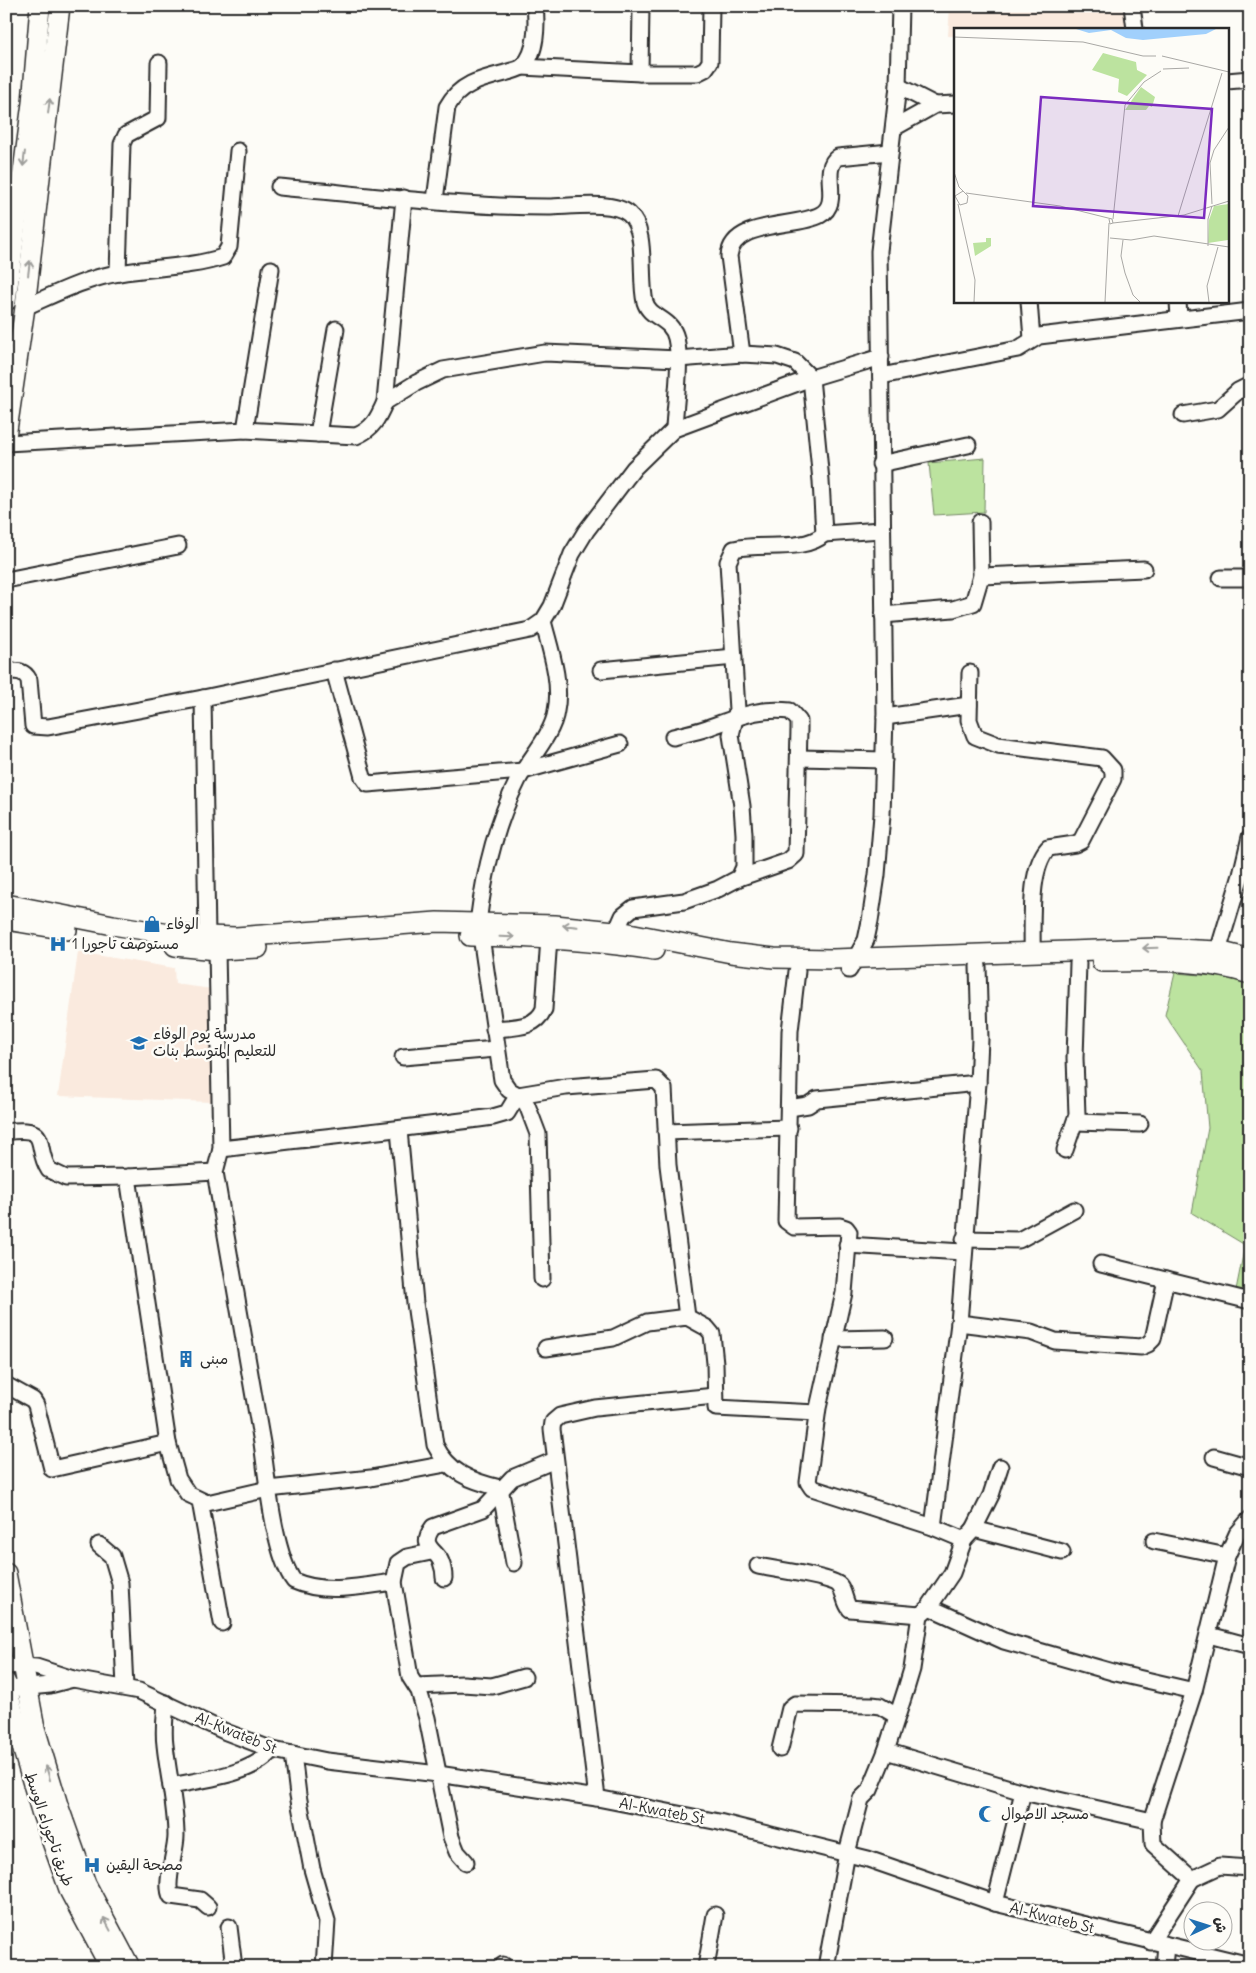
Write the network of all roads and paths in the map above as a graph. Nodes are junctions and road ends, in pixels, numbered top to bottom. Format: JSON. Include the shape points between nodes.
{"nodes":[{"id":1,"x":40,"y":6,"type":"edge"},
{"id":2,"x":60,"y":6,"type":"edge"},
{"id":3,"x":535,"y":6,"type":"edge"},
{"id":4,"x":641,"y":6,"type":"edge"},
{"id":5,"x":711,"y":6,"type":"edge"},
{"id":6,"x":900,"y":6,"type":"edge"},
{"id":7,"x":1132,"y":6,"type":"edge"},
{"id":8,"x":1135,"y":28,"type":"edge"},
{"id":9,"x":159,"y":63,"type":"dead end"},
{"id":10,"x":522,"y":67,"type":"junction"},
{"id":11,"x":640,"y":73,"type":"junction"},
{"id":12,"x":1250,"y":80,"type":"edge"},
{"id":13,"x":1228,"y":81,"type":"edge"},
{"id":14,"x":898,"y":86,"type":"junction"},
{"id":15,"x":954,"y":104,"type":"edge"},
{"id":16,"x":935,"y":105,"type":"junction"},
{"id":17,"x":894,"y":128,"type":"junction"},
{"id":18,"x":238,"y":151,"type":"dead end"},
{"id":19,"x":890,"y":152,"type":"junction"},
{"id":20,"x":279,"y":187,"type":"dead end"},
{"id":21,"x":404,"y":198,"type":"junction"},
{"id":22,"x":435,"y":200,"type":"junction"},
{"id":23,"x":271,"y":270,"type":"dead end"},
{"id":24,"x":118,"y":273,"type":"junction"},
{"id":25,"x":6,"y":301,"type":"edge"},
{"id":26,"x":1028,"y":302,"type":"edge"},
{"id":27,"x":1178,"y":302,"type":"edge"},
{"id":28,"x":25,"y":307,"type":"junction"},
{"id":29,"x":1250,"y":311,"type":"edge"},
{"id":30,"x":1179,"y":318,"type":"junction"},
{"id":31,"x":336,"y":329,"type":"dead end"},
{"id":32,"x":1032,"y":339,"type":"junction"},
{"id":33,"x":742,"y":354,"type":"junction"},
{"id":34,"x":881,"y":357,"type":"junction"},
{"id":35,"x":678,"y":359,"type":"junction"},
{"id":36,"x":881,"y":376,"type":"junction"},
{"id":37,"x":811,"y":378,"type":"junction"},
{"id":38,"x":1250,"y":385,"type":"edge"},
{"id":39,"x":385,"y":402,"type":"junction"},
{"id":40,"x":1183,"y":415,"type":"dead end"},
{"id":41,"x":674,"y":429,"type":"junction"},
{"id":42,"x":245,"y":430,"type":"junction"},
{"id":43,"x":318,"y":434,"type":"junction"},
{"id":44,"x":6,"y":437,"type":"edge"},
{"id":45,"x":6,"y":443,"type":"edge"},
{"id":46,"x":968,"y":445,"type":"dead end"},
{"id":47,"x":880,"y":464,"type":"junction"},
{"id":48,"x":980,"y":522,"type":"dead end"},
{"id":49,"x":881,"y":530,"type":"junction"},
{"id":50,"x":824,"y":534,"type":"junction"},
{"id":51,"x":178,"y":546,"type":"dead end"},
{"id":52,"x":1144,"y":569,"type":"dead end"},
{"id":53,"x":981,"y":576,"type":"junction"},
{"id":54,"x":1221,"y":578,"type":"dead end"},
{"id":55,"x":1250,"y":578,"type":"edge"},
{"id":56,"x":6,"y":580,"type":"edge"},
{"id":57,"x":883,"y":615,"type":"junction"},
{"id":58,"x":543,"y":621,"type":"junction"},
{"id":59,"x":734,"y":657,"type":"junction"},
{"id":60,"x":334,"y":670,"type":"junction"},
{"id":61,"x":601,"y":670,"type":"dead end"},
{"id":62,"x":6,"y":671,"type":"edge"},
{"id":63,"x":970,"y":673,"type":"dead end"},
{"id":64,"x":203,"y":698,"type":"junction"},
{"id":65,"x":969,"y":705,"type":"junction"},
{"id":66,"x":736,"y":716,"type":"junction"},
{"id":67,"x":885,"y":717,"type":"junction"},
{"id":68,"x":673,"y":737,"type":"dead end"},
{"id":69,"x":620,"y":744,"type":"dead end"},
{"id":70,"x":800,"y":758,"type":"junction"},
{"id":71,"x":884,"y":760,"type":"junction"},
{"id":72,"x":523,"y":771,"type":"junction"},
{"id":73,"x":1250,"y":838,"type":"edge"},
{"id":74,"x":1246,"y":876,"type":"edge"},
{"id":75,"x":739,"y":878,"type":"junction"},
{"id":76,"x":6,"y":904,"type":"edge"},
{"id":77,"x":6,"y":920,"type":"edge"},
{"id":78,"x":49,"y":920,"type":"junction"},
{"id":79,"x":479,"y":929,"type":"junction"},
{"id":80,"x":613,"y":937,"type":"junction"},
{"id":81,"x":549,"y":938,"type":"junction"},
{"id":82,"x":212,"y":943,"type":"junction"},
{"id":83,"x":1032,"y":953,"type":"junction"},
{"id":84,"x":1216,"y":958,"type":"junction"},
{"id":85,"x":1250,"y":959,"type":"edge"},
{"id":86,"x":853,"y":963,"type":"junction"},
{"id":87,"x":1078,"y":963,"type":"junction"},
{"id":88,"x":978,"y":966,"type":"junction"},
{"id":89,"x":797,"y":970,"type":"junction"},
{"id":90,"x":1250,"y":974,"type":"edge"},
{"id":91,"x":494,"y":1029,"type":"junction"},
{"id":92,"x":496,"y":1049,"type":"junction"},
{"id":93,"x":403,"y":1057,"type":"dead end"},
{"id":94,"x":978,"y":1084,"type":"junction"},
{"id":95,"x":518,"y":1095,"type":"junction"},
{"id":96,"x":789,"y":1108,"type":"junction"},
{"id":97,"x":1076,"y":1122,"type":"junction"},
{"id":98,"x":1140,"y":1124,"type":"dead end"},
{"id":99,"x":789,"y":1128,"type":"junction"},
{"id":100,"x":399,"y":1130,"type":"junction"},
{"id":101,"x":6,"y":1132,"type":"edge"},
{"id":102,"x":666,"y":1132,"type":"junction"},
{"id":103,"x":221,"y":1149,"type":"junction"},
{"id":104,"x":1065,"y":1150,"type":"dead end"},
{"id":105,"x":215,"y":1172,"type":"junction"},
{"id":106,"x":128,"y":1178,"type":"junction"},
{"id":107,"x":1074,"y":1210,"type":"dead end"},
{"id":108,"x":847,"y":1244,"type":"junction"},
{"id":109,"x":964,"y":1246,"type":"junction"},
{"id":110,"x":1101,"y":1264,"type":"dead end"},
{"id":111,"x":542,"y":1279,"type":"dead end"},
{"id":112,"x":1166,"y":1280,"type":"junction"},
{"id":113,"x":1250,"y":1301,"type":"edge"},
{"id":114,"x":687,"y":1317,"type":"junction"},
{"id":115,"x":959,"y":1323,"type":"junction"},
{"id":116,"x":885,"y":1338,"type":"dead end"},
{"id":117,"x":833,"y":1339,"type":"junction"},
{"id":118,"x":546,"y":1348,"type":"dead end"},
{"id":119,"x":6,"y":1384,"type":"edge"},
{"id":120,"x":715,"y":1396,"type":"junction"},
{"id":121,"x":817,"y":1413,"type":"junction"},
{"id":122,"x":168,"y":1443,"type":"junction"},
{"id":123,"x":1214,"y":1456,"type":"dead end"},
{"id":124,"x":555,"y":1460,"type":"junction"},
{"id":125,"x":446,"y":1464,"type":"junction"},
{"id":126,"x":1000,"y":1467,"type":"dead end"},
{"id":127,"x":1250,"y":1467,"type":"edge"},
{"id":128,"x":268,"y":1488,"type":"junction"},
{"id":129,"x":500,"y":1488,"type":"junction"},
{"id":130,"x":200,"y":1501,"type":"junction"},
{"id":131,"x":1250,"y":1519,"type":"edge"},
{"id":132,"x":933,"y":1527,"type":"junction"},
{"id":133,"x":969,"y":1534,"type":"junction"},
{"id":134,"x":1154,"y":1541,"type":"dead end"},
{"id":135,"x":99,"y":1545,"type":"dead end"},
{"id":136,"x":431,"y":1552,"type":"junction"},
{"id":137,"x":1062,"y":1552,"type":"dead end"},
{"id":138,"x":1227,"y":1556,"type":"junction"},
{"id":139,"x":514,"y":1563,"type":"dead end"},
{"id":140,"x":758,"y":1566,"type":"dead end"},
{"id":141,"x":6,"y":1573,"type":"edge"},
{"id":142,"x":444,"y":1578,"type":"dead end"},
{"id":143,"x":394,"y":1582,"type":"junction"},
{"id":144,"x":925,"y":1611,"type":"junction"},
{"id":145,"x":222,"y":1623,"type":"dead end"},
{"id":146,"x":1209,"y":1635,"type":"junction"},
{"id":147,"x":1250,"y":1646,"type":"edge"},
{"id":148,"x":14,"y":1665,"type":"edge"},
{"id":149,"x":524,"y":1678,"type":"dead end"},
{"id":150,"x":73,"y":1679,"type":"junction"},
{"id":151,"x":7,"y":1686,"type":"edge"},
{"id":152,"x":416,"y":1686,"type":"junction"},
{"id":153,"x":26,"y":1687,"type":"junction"},
{"id":154,"x":125,"y":1687,"type":"junction"},
{"id":155,"x":1194,"y":1691,"type":"junction"},
{"id":156,"x":166,"y":1703,"type":"junction"},
{"id":157,"x":897,"y":1716,"type":"junction"},
{"id":158,"x":13,"y":1741,"type":"edge"},
{"id":159,"x":780,"y":1749,"type":"dead end"},
{"id":160,"x":273,"y":1750,"type":"junction"},
{"id":161,"x":886,"y":1751,"type":"junction"},
{"id":162,"x":293,"y":1754,"type":"junction"},
{"id":163,"x":438,"y":1774,"type":"junction"},
{"id":164,"x":170,"y":1786,"type":"junction"},
{"id":165,"x":1023,"y":1792,"type":"junction"},
{"id":166,"x":597,"y":1798,"type":"junction"},
{"id":167,"x":1152,"y":1820,"type":"junction"},
{"id":168,"x":847,"y":1853,"type":"junction"},
{"id":169,"x":466,"y":1862,"type":"dead end"},
{"id":170,"x":1250,"y":1868,"type":"edge"},
{"id":171,"x":1192,"y":1879,"type":"junction"},
{"id":172,"x":994,"y":1903,"type":"junction"},
{"id":173,"x":208,"y":1907,"type":"dead end"},
{"id":174,"x":715,"y":1915,"type":"dead end"},
{"id":175,"x":229,"y":1927,"type":"dead end"},
{"id":176,"x":1158,"y":1944,"type":"junction"},
{"id":177,"x":1250,"y":1965,"type":"edge"},
{"id":178,"x":110,"y":1967,"type":"edge"},
{"id":179,"x":130,"y":1967,"type":"edge"},
{"id":180,"x":234,"y":1967,"type":"edge"},
{"id":181,"x":324,"y":1967,"type":"edge"},
{"id":182,"x":706,"y":1967,"type":"edge"},
{"id":183,"x":826,"y":1967,"type":"edge"},
{"id":184,"x":1164,"y":1967,"type":"edge"}],
"edges":[{"from":1,"to":25,"type":"main road","one_way":true,"via":[[32,103]]},
{"from":28,"to":2,"type":"main road","one_way":true},
{"from":3,"to":10,"type":"street","via":[[531,55]]},
{"from":4,"to":11,"type":"street"},
{"from":5,"to":11,"type":"street","via":[[710,62],[705,69],[697,73]]},
{"from":6,"to":14,"type":"street"},
{"from":7,"to":8,"type":"street"},
{"from":9,"to":24,"type":"street","via":[[158,118],[126,134],[122,144]]},
{"from":10,"to":11,"type":"street"},
{"from":10,"to":22,"type":"street","via":[[479,80],[452,98],[447,107]]},
{"from":12,"to":13,"type":"street"},
{"from":14,"to":16,"type":"street"},
{"from":14,"to":17,"type":"street"},
{"from":15,"to":16,"type":"street"},
{"from":16,"to":17,"type":"street"},
{"from":17,"to":19,"type":"street"},
{"from":18,"to":24,"type":"street","via":[[229,247],[223,256],[187,265]]},
{"from":19,"to":33,"type":"street","via":[[838,156],[830,167],[830,202],[824,212],[745,233],[734,240],[729,256]]},
{"from":19,"to":34,"type":"street","via":[[879,251]]},
{"from":20,"to":21,"type":"street"},
{"from":21,"to":22,"type":"street"},
{"from":21,"to":39,"type":"street"},
{"from":22,"to":35,"type":"street","via":[[516,207],[604,206],[628,213],[638,230],[646,305],[668,322],[676,337]]},
{"from":23,"to":42,"type":"street"},
{"from":24,"to":28,"type":"street","via":[[84,282]]},
{"from":26,"to":32,"type":"street"},
{"from":27,"to":30,"type":"street"},
{"from":28,"to":44,"type":"main road"},
{"from":29,"to":30,"type":"street"},
{"from":30,"to":32,"type":"street"},
{"from":31,"to":43,"type":"street"},
{"from":32,"to":36,"type":"street","via":[[1018,349]]},
{"from":33,"to":35,"type":"street"},
{"from":33,"to":37,"type":"street","via":[[783,357],[800,366]]},
{"from":34,"to":36,"type":"street"},
{"from":34,"to":37,"type":"street"},
{"from":35,"to":39,"type":"street","via":[[544,353],[517,356],[443,370]]},
{"from":35,"to":41,"type":"street"},
{"from":36,"to":47,"type":"street"},
{"from":37,"to":41,"type":"street"},
{"from":37,"to":50,"type":"street"},
{"from":38,"to":40,"type":"street","via":[[1218,409]]},
{"from":39,"to":43,"type":"street","via":[[378,419],[367,432],[356,436]]},
{"from":41,"to":58,"type":"street","via":[[634,468],[586,531],[572,554]]},
{"from":42,"to":43,"type":"street"},
{"from":42,"to":45,"type":"street"},
{"from":46,"to":47,"type":"street"},
{"from":47,"to":49,"type":"street"},
{"from":48,"to":53,"type":"street"},
{"from":49,"to":50,"type":"street"},
{"from":49,"to":57,"type":"street"},
{"from":50,"to":59,"type":"street","via":[[818,540],[792,545],[734,549],[728,562]]},
{"from":51,"to":56,"type":"street"},
{"from":52,"to":53,"type":"street"},
{"from":53,"to":57,"type":"street","via":[[976,599],[970,605]]},
{"from":54,"to":55,"type":"street"},
{"from":57,"to":67,"type":"street"},
{"from":58,"to":60,"type":"street","via":[[530,630],[513,635]]},
{"from":58,"to":72,"type":"street","via":[[558,690],[556,711],[553,725]]},
{"from":59,"to":61,"type":"street"},
{"from":59,"to":66,"type":"street"},
{"from":60,"to":64,"type":"street"},
{"from":60,"to":72,"type":"street","via":[[363,777],[368,784]]},
{"from":62,"to":64,"type":"street","via":[[23,672],[29,680],[32,721],[38,728]]},
{"from":63,"to":65,"type":"street"},
{"from":64,"to":82,"type":"street"},
{"from":65,"to":67,"type":"street"},
{"from":65,"to":83,"type":"street","via":[[971,728],[981,740],[1102,758],[1113,770],[1113,779],[1082,840],[1048,848],[1038,865]]},
{"from":66,"to":68,"type":"street"},
{"from":66,"to":70,"type":"street","via":[[790,711],[799,721]]},
{"from":66,"to":75,"type":"street","via":[[731,735],[744,834],[744,868]]},
{"from":67,"to":71,"type":"street"},
{"from":69,"to":72,"type":"street"},
{"from":70,"to":71,"type":"street"},
{"from":70,"to":75,"type":"street","via":[[796,854],[788,861]]},
{"from":71,"to":86,"type":"street","via":[[877,875],[868,930]]},
{"from":72,"to":79,"type":"street","via":[[499,823],[483,883]]},
{"from":73,"to":74,"type":"street"},
{"from":74,"to":84,"type":"street"},
{"from":75,"to":80,"type":"street","via":[[684,900],[632,908],[623,916]]},
{"from":76,"to":78,"type":"main road"},
{"from":77,"to":78,"type":"main road"},
{"from":78,"to":82,"type":"main road","via":[[176,935]]},
{"from":80,"to":79,"type":"main road","one_way":true,"via":[[555,925]]},
{"from":79,"to":81,"type":"main road","one_way":true},
{"from":79,"to":82,"type":"main road","via":[[436,922],[244,936]]},
{"from":79,"to":91,"type":"street"},
{"from":80,"to":81,"type":"main road"},
{"from":80,"to":86,"type":"main road","via":[[774,958]]},
{"from":80,"to":89,"type":"main road","via":[[768,969]]},
{"from":81,"to":91,"type":"street","via":[[544,1008],[540,1019],[531,1025]]},
{"from":82,"to":103,"type":"street"},
{"from":84,"to":83,"type":"main road","one_way":true,"via":[[1156,948]]},
{"from":83,"to":86,"type":"main road"},
{"from":84,"to":85,"type":"main road"},
{"from":84,"to":87,"type":"main road","via":[[1176,962]]},
{"from":84,"to":90,"type":"main road"},
{"from":86,"to":88,"type":"main road"},
{"from":86,"to":89,"type":"main road"},
{"from":87,"to":88,"type":"main road"},
{"from":87,"to":97,"type":"street"},
{"from":88,"to":94,"type":"street"},
{"from":89,"to":96,"type":"street","via":[[790,1031]]},
{"from":91,"to":92,"type":"street"},
{"from":92,"to":93,"type":"street"},
{"from":92,"to":95,"type":"street","via":[[502,1080],[508,1090]]},
{"from":94,"to":96,"type":"street","via":[[817,1099],[808,1105]]},
{"from":94,"to":109,"type":"street"},
{"from":95,"to":100,"type":"street","via":[[503,1114]]},
{"from":95,"to":102,"type":"street","via":[[566,1087],[656,1080],[664,1088]]},
{"from":95,"to":111,"type":"street","via":[[532,1114],[538,1134]]},
{"from":96,"to":99,"type":"street"},
{"from":97,"to":98,"type":"street"},
{"from":97,"to":104,"type":"street"},
{"from":99,"to":102,"type":"street"},
{"from":99,"to":108,"type":"street","via":[[786,1221],[794,1227],[846,1228],[849,1232]]},
{"from":100,"to":103,"type":"street"},
{"from":100,"to":125,"type":"street","via":[[415,1303],[432,1430],[435,1445]]},
{"from":101,"to":106,"type":"street","via":[[24,1130],[34,1133],[40,1140],[47,1166],[59,1176]]},
{"from":102,"to":114,"type":"street"},
{"from":103,"to":105,"type":"street"},
{"from":105,"to":106,"type":"street"},
{"from":105,"to":128,"type":"street"},
{"from":106,"to":122,"type":"street"},
{"from":107,"to":109,"type":"street","via":[[1019,1240]]},
{"from":108,"to":109,"type":"street"},
{"from":108,"to":117,"type":"street","via":[[844,1293]]},
{"from":109,"to":115,"type":"street"},
{"from":110,"to":112,"type":"street"},
{"from":112,"to":113,"type":"street"},
{"from":112,"to":115,"type":"street","via":[[1153,1339],[1141,1347],[1055,1341],[1031,1332]]},
{"from":114,"to":118,"type":"street","via":[[648,1322],[613,1338]]},
{"from":114,"to":120,"type":"street","via":[[712,1334]]},
{"from":115,"to":132,"type":"street"},
{"from":116,"to":117,"type":"street"},
{"from":117,"to":121,"type":"street"},
{"from":119,"to":122,"type":"street","via":[[36,1405],[52,1469]]},
{"from":120,"to":121,"type":"street","via":[[714,1406],[717,1408]]},
{"from":120,"to":124,"type":"street","via":[[595,1408],[560,1416],[553,1422],[552,1429]]},
{"from":121,"to":132,"type":"street","via":[[809,1486]]},
{"from":122,"to":130,"type":"street","via":[[178,1479],[188,1494]]},
{"from":123,"to":127,"type":"street"},
{"from":124,"to":129,"type":"street","via":[[512,1478]]},
{"from":124,"to":166,"type":"street"},
{"from":125,"to":128,"type":"street","via":[[371,1478]]},
{"from":125,"to":129,"type":"street","via":[[465,1478]]},
{"from":126,"to":133,"type":"street","via":[[991,1495]]},
{"from":128,"to":130,"type":"street","via":[[206,1503]]},
{"from":128,"to":143,"type":"street","via":[[283,1560],[294,1581],[327,1589]]},
{"from":129,"to":136,"type":"street","via":[[482,1509],[433,1527],[429,1538]]},
{"from":129,"to":139,"type":"street"},
{"from":130,"to":145,"type":"street"},
{"from":131,"to":138,"type":"street","via":[[1236,1534]]},
{"from":132,"to":133,"type":"street"},
{"from":133,"to":137,"type":"street"},
{"from":133,"to":144,"type":"street","via":[[952,1573]]},
{"from":134,"to":138,"type":"street"},
{"from":135,"to":154,"type":"street","via":[[112,1556],[120,1583]]},
{"from":136,"to":142,"type":"street","via":[[441,1562]]},
{"from":136,"to":143,"type":"street","via":[[407,1557],[398,1563]]},
{"from":138,"to":146,"type":"street"},
{"from":140,"to":144,"type":"street","via":[[835,1582],[844,1592],[850,1609]]},
{"from":141,"to":148,"type":"main road"},
{"from":143,"to":152,"type":"street","via":[[410,1677]]},
{"from":144,"to":155,"type":"street","via":[[1004,1641]]},
{"from":144,"to":157,"type":"street"},
{"from":146,"to":147,"type":"street"},
{"from":146,"to":155,"type":"street"},
{"from":148,"to":150,"type":"street","via":[[48,1670]]},
{"from":148,"to":153,"type":"main road"},
{"from":149,"to":152,"type":"street","via":[[492,1686]]},
{"from":150,"to":153,"type":"street"},
{"from":150,"to":154,"type":"street","name":"Al-Kwateb St"},
{"from":151,"to":153,"type":"street"},
{"from":151,"to":158,"type":"main road","name":"طريق تاجوراء الوسط"},
{"from":152,"to":163,"type":"street","via":[[427,1718]]},
{"from":179,"to":153,"type":"main road","one_way":true,"via":[[83,1876],[58,1805]]},
{"from":154,"to":156,"type":"street","name":"Al-Kwateb St"},
{"from":155,"to":167,"type":"street"},
{"from":156,"to":160,"type":"street","name":"Al-Kwateb St"},
{"from":156,"to":164,"type":"street","via":[[164,1743]]},
{"from":157,"to":159,"type":"street","via":[[872,1705],[795,1704],[790,1708]]},
{"from":157,"to":161,"type":"street"},
{"from":158,"to":178,"type":"main road","name":"طريق تاجوراء الوسط","via":[[70,1892]]},
{"from":160,"to":162,"type":"street","name":"Al-Kwateb St"},
{"from":160,"to":164,"type":"street","via":[[266,1758],[242,1770]]},
{"from":161,"to":165,"type":"street"},
{"from":161,"to":168,"type":"street","via":[[870,1790],[860,1799]]},
{"from":162,"to":163,"type":"street","name":"Al-Kwateb St"},
{"from":162,"to":181,"type":"street","via":[[312,1869],[327,1921]]},
{"from":163,"to":166,"type":"street","name":"Al-Kwateb St"},
{"from":163,"to":169,"type":"street","via":[[452,1837],[457,1852]]},
{"from":164,"to":173,"type":"street","via":[[176,1836],[173,1867],[168,1878],[169,1891],[171,1896],[200,1900]]},
{"from":165,"to":167,"type":"street"},
{"from":165,"to":172,"type":"street"},
{"from":166,"to":168,"type":"street","name":"Al-Kwateb St","via":[[719,1822]]},
{"from":167,"to":171,"type":"street","via":[[1153,1844]]},
{"from":168,"to":172,"type":"street","name":"Al-Kwateb St"},
{"from":168,"to":183,"type":"street"},
{"from":170,"to":171,"type":"street","via":[[1220,1866]]},
{"from":171,"to":176,"type":"street"},
{"from":172,"to":176,"type":"street","name":"Al-Kwateb St"},
{"from":174,"to":182,"type":"street"},
{"from":175,"to":180,"type":"street"},
{"from":176,"to":177,"type":"street","name":"Al-Kwateb St"},
{"from":176,"to":184,"type":"street"}]}
